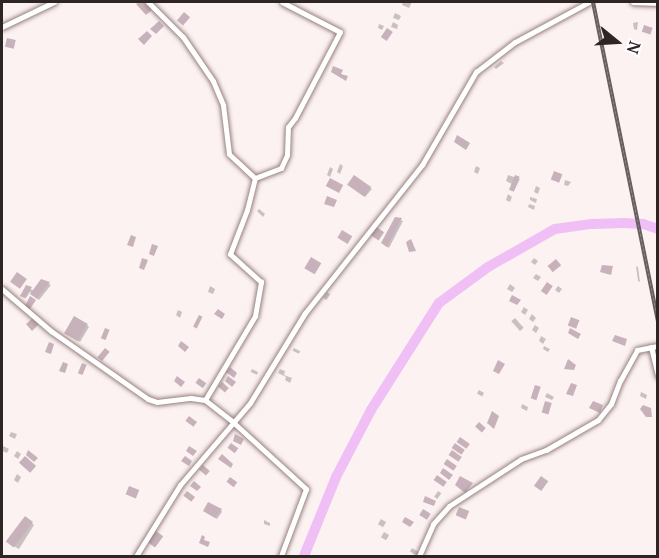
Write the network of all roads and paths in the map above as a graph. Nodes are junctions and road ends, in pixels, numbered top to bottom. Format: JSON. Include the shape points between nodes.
{"nodes":[{"id":1,"x":54,"y":2,"type":"edge"},
{"id":2,"x":148,"y":2,"type":"edge"},
{"id":3,"x":282,"y":2,"type":"edge"},
{"id":4,"x":589,"y":2,"type":"edge"},
{"id":5,"x":633,"y":2,"type":"edge"},
{"id":6,"x":657,"y":3,"type":"edge"},
{"id":7,"x":2,"y":27,"type":"edge"},
{"id":8,"x":255,"y":178,"type":"junction"},
{"id":9,"x":2,"y":289,"type":"edge"},
{"id":10,"x":654,"y":346,"type":"edge"},
{"id":11,"x":657,"y":376,"type":"edge"},
{"id":12,"x":205,"y":400,"type":"junction"},
{"id":13,"x":234,"y":423,"type":"junction"},
{"id":14,"x":136,"y":556,"type":"edge"},
{"id":15,"x":281,"y":556,"type":"edge"},
{"id":16,"x":420,"y":556,"type":"edge"}],
"edges":[{"from":1,"to":7,"type":"street"},
{"from":2,"to":8,"type":"street","via":[[183,37],[213,81],[223,105],[229,154]]},
{"from":3,"to":8,"type":"street","via":[[340,32],[288,127],[287,155],[281,168]]},
{"from":4,"to":13,"type":"street","via":[[515,42],[476,72],[422,165],[305,314],[250,404]]},
{"from":5,"to":6,"type":"street"},
{"from":8,"to":12,"type":"street","via":[[230,254],[261,282],[255,316]]},
{"from":9,"to":12,"type":"street","via":[[51,331],[148,399]]},
{"from":10,"to":11,"type":"street"},
{"from":10,"to":16,"type":"street","via":[[637,350],[611,404],[598,420],[546,450],[521,459],[449,506],[433,524]]},
{"from":12,"to":13,"type":"street"},
{"from":13,"to":14,"type":"street","via":[[180,485]]},
{"from":13,"to":15,"type":"street","via":[[306,489]]}]}
